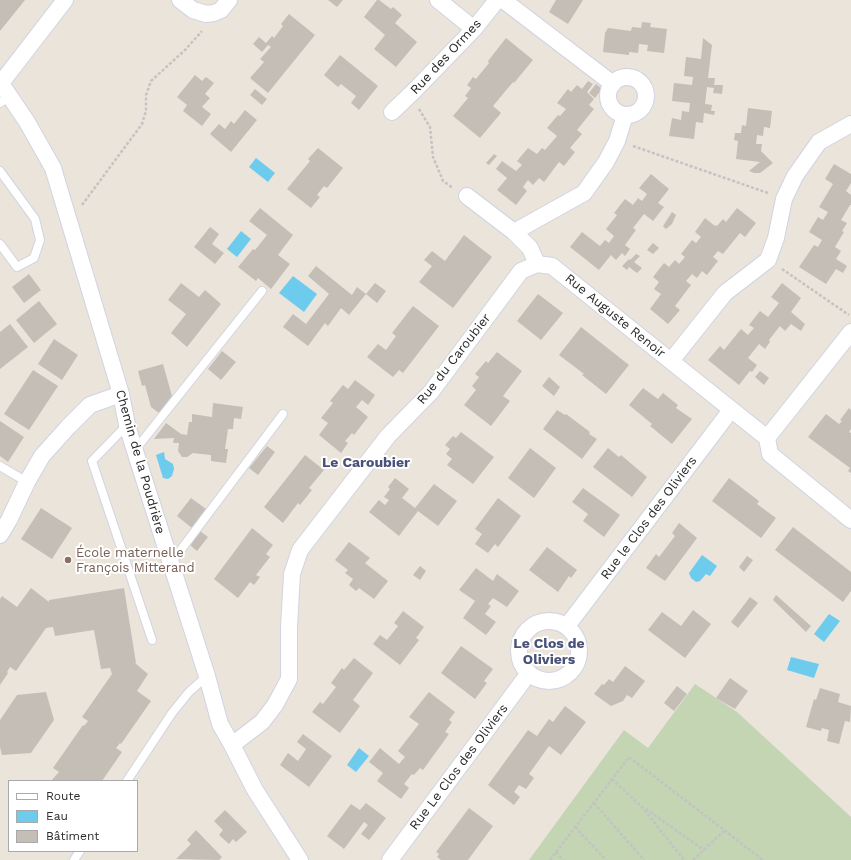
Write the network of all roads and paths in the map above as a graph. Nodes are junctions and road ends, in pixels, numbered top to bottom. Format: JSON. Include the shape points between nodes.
{"nodes":[{"id":1,"x":65,"y":0,"type":"edge"},
{"id":2,"x":180,"y":0,"type":"edge"},
{"id":3,"x":438,"y":0,"type":"edge"},
{"id":4,"x":497,"y":0,"type":"edge"},
{"id":5,"x":503,"y":0,"type":"edge"},
{"id":6,"x":225,"y":5,"type":"edge"},
{"id":7,"x":474,"y":29,"type":"junction"},
{"id":8,"x":613,"y":84,"type":"junction"},
{"id":9,"x":3,"y":91,"type":"edge"},
{"id":10,"x":414,"y":91,"type":"junction"},
{"id":11,"x":392,"y":112,"type":"dead end"},
{"id":12,"x":625,"y":115,"type":"junction"},
{"id":13,"x":851,"y":124,"type":"edge"},
{"id":14,"x":618,"y":141,"type":"junction"},
{"id":15,"x":0,"y":170,"type":"edge"},
{"id":16,"x":467,"y":196,"type":"joint"},
{"id":17,"x":784,"y":199,"type":"junction"},
{"id":18,"x":68,"y":217,"type":"junction"},
{"id":19,"x":514,"y":232,"type":"junction"},
{"id":20,"x":0,"y":244,"type":"edge"},
{"id":21,"x":768,"y":260,"type":"junction"},
{"id":22,"x":537,"y":264,"type":"junction"},
{"id":23,"x":262,"y":291,"type":"dead end"},
{"id":24,"x":851,"y":316,"type":"edge"},
{"id":25,"x":851,"y":332,"type":"edge"},
{"id":26,"x":671,"y":361,"type":"junction"},
{"id":27,"x":121,"y":394,"type":"junction"},
{"id":28,"x":731,"y":410,"type":"junction"},
{"id":29,"x":283,"y":414,"type":"dead end"},
{"id":30,"x":127,"y":425,"type":"junction"},
{"id":31,"x":767,"y":438,"type":"junction"},
{"id":32,"x":135,"y":451,"type":"junction"},
{"id":33,"x":0,"y":466,"type":"edge"},
{"id":34,"x":27,"y":482,"type":"junction"},
{"id":35,"x":851,"y":520,"type":"edge"},
{"id":36,"x":0,"y":535,"type":"edge"},
{"id":37,"x":171,"y":564,"type":"junction"},
{"id":38,"x":567,"y":626,"type":"junction"},
{"id":39,"x":152,"y":640,"type":"dead end"},
{"id":40,"x":529,"y":673,"type":"junction"},
{"id":41,"x":207,"y":676,"type":"junction"},
{"id":42,"x":232,"y":745,"type":"junction"},
{"id":43,"x":128,"y":780,"type":"edge"},
{"id":44,"x":612,"y":780,"type":"junction"},
{"id":45,"x":594,"y":803,"type":"junction"},
{"id":46,"x":642,"y":807,"type":"junction"},
{"id":47,"x":575,"y":827,"type":"junction"},
{"id":48,"x":724,"y":831,"type":"junction"},
{"id":49,"x":704,"y":850,"type":"junction"},
{"id":50,"x":556,"y":852,"type":"junction"},
{"id":51,"x":300,"y":860,"type":"edge"},
{"id":52,"x":390,"y":860,"type":"edge"},
{"id":53,"x":550,"y":860,"type":"edge"},
{"id":54,"x":563,"y":860,"type":"edge"},
{"id":55,"x":606,"y":860,"type":"edge"},
{"id":56,"x":644,"y":860,"type":"edge"},
{"id":57,"x":684,"y":860,"type":"edge"},
{"id":58,"x":693,"y":860,"type":"edge"},
{"id":59,"x":763,"y":860,"type":"edge"}],
"edges":[{"from":1,"to":9,"type":"street"},
{"from":2,"to":6,"type":"street","via":[[193,10],[206,14],[214,13]]},
{"from":3,"to":7,"type":"street"},
{"from":4,"to":7,"type":"street","name":"Rue des Ormes"},
{"from":5,"to":8,"type":"street"},
{"from":6,"to":18,"type":"path","via":[[185,50],[151,81],[146,95],[146,111],[142,124],[82,205]]},
{"from":7,"to":10,"type":"street","name":"Rue des Ormes"},
{"from":8,"to":12,"type":"street","via":[[608,94],[610,106],[619,114]]},
{"from":8,"to":12,"type":"street","via":[[618,79],[630,77],[642,84],[645,89],[646,96],[642,108],[631,115]]},
{"from":9,"to":18,"type":"street","name":"Chemin de la Poudrière","via":[[27,122],[53,168]]},
{"from":10,"to":11,"type":"street","name":"Rue des Ormes"},
{"from":10,"to":16,"type":"path","via":[[419,108],[430,127],[433,157],[443,182]]},
{"from":12,"to":14,"type":"street"},
{"from":13,"to":17,"type":"street","via":[[819,142],[795,176]]},
{"from":14,"to":17,"type":"path"},
{"from":14,"to":19,"type":"street","via":[[584,193]]},
{"from":15,"to":20,"type":"lane","via":[[35,219],[40,240],[34,258],[17,267]]},
{"from":16,"to":19,"type":"street"},
{"from":17,"to":21,"type":"street","via":[[776,238]]},
{"from":18,"to":27,"type":"street","name":"Chemin de la Poudrière"},
{"from":19,"to":22,"type":"street","via":[[530,248]]},
{"from":21,"to":24,"type":"path"},
{"from":21,"to":26,"type":"street","via":[[725,293]]},
{"from":22,"to":26,"type":"street","name":"Rue Auguste Renoir","via":[[552,266]]},
{"from":22,"to":42,"type":"street","name":"Rue du Caroubier","via":[[521,270],[431,392],[388,436],[300,550],[292,574],[289,679],[262,722]]},
{"from":23,"to":32,"type":"lane"},
{"from":25,"to":31,"type":"street"},
{"from":26,"to":28,"type":"street","name":"Rue Auguste Renoir"},
{"from":27,"to":30,"type":"street","name":"Chemin de la Poudrière"},
{"from":27,"to":34,"type":"street","via":[[90,405],[42,456]]},
{"from":28,"to":31,"type":"street","name":"Rue Auguste Renoir"},
{"from":28,"to":38,"type":"street","name":"Rue le Clos des Oliviers"},
{"from":29,"to":37,"type":"lane"},
{"from":30,"to":32,"type":"street","name":"Chemin de la Poudrière"},
{"from":30,"to":39,"type":"lane","via":[[92,461]]},
{"from":31,"to":35,"type":"street","via":[[770,454]]},
{"from":32,"to":37,"type":"street","name":"Chemin de la Poudrière"},
{"from":33,"to":34,"type":"lane"},
{"from":34,"to":36,"type":"street"},
{"from":37,"to":41,"type":"street","name":"Chemin de la Poudrière"},
{"from":38,"to":40,"type":"street","via":[[547,620],[528,628],[522,636],[519,656]]},
{"from":38,"to":40,"type":"street","via":[[578,642],[579,652],[572,670],[556,680],[546,681],[537,679]]},
{"from":40,"to":52,"type":"street","name":"Rue Le Clos des Oliviers"},
{"from":41,"to":42,"type":"street","name":"Chemin de la Poudrière","via":[[220,724]]},
{"from":41,"to":43,"type":"lane","via":[[189,692],[172,713]]},
{"from":42,"to":51,"type":"street","name":"Chemin de la Poudrière","via":[[255,790]]},
{"from":44,"to":45,"type":"path"},
{"from":44,"to":46,"type":"path"},
{"from":44,"to":48,"type":"path","via":[[629,757]]},
{"from":45,"to":47,"type":"path"},
{"from":45,"to":56,"type":"path"},
{"from":46,"to":49,"type":"path"},
{"from":46,"to":57,"type":"path"},
{"from":47,"to":50,"type":"path"},
{"from":47,"to":55,"type":"path"},
{"from":48,"to":49,"type":"path"},
{"from":48,"to":59,"type":"path"},
{"from":49,"to":58,"type":"path"},
{"from":50,"to":53,"type":"path"},
{"from":50,"to":54,"type":"path"}]}
